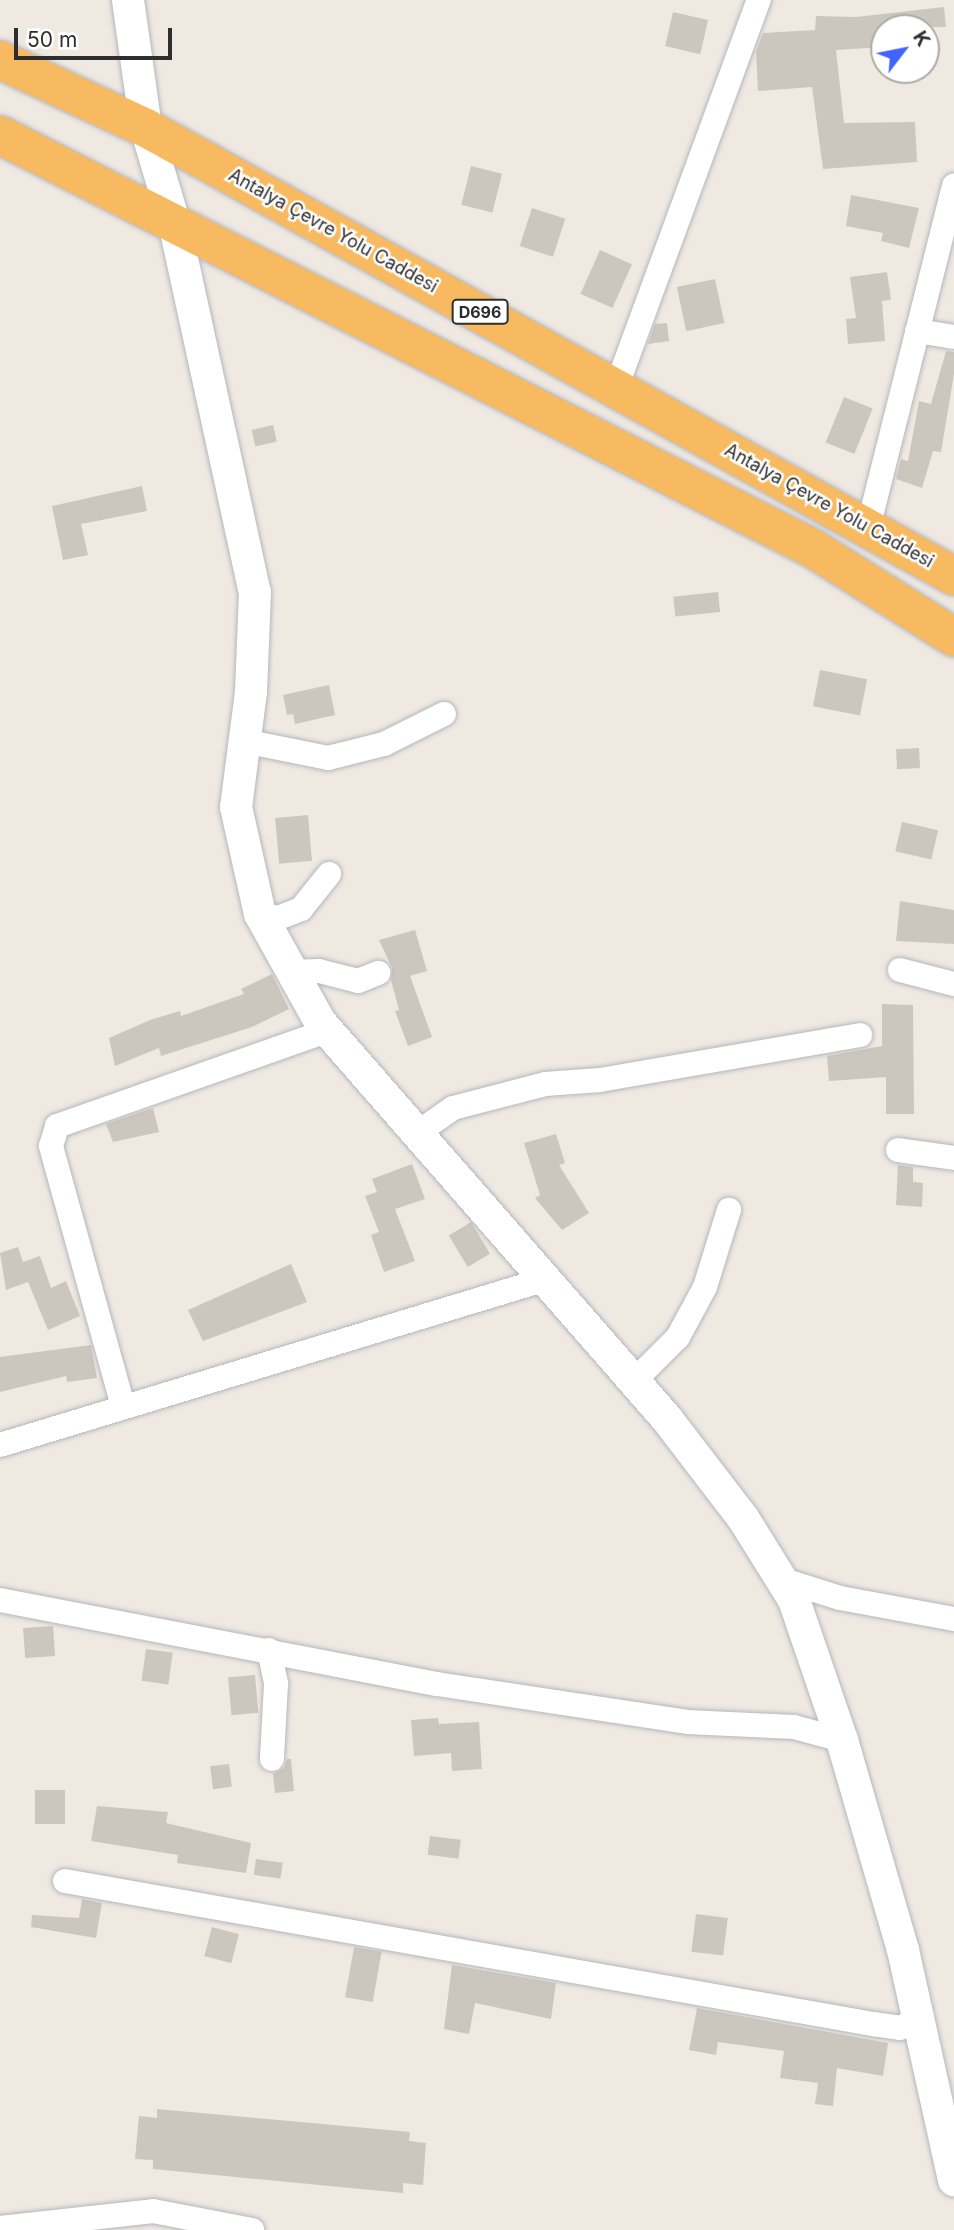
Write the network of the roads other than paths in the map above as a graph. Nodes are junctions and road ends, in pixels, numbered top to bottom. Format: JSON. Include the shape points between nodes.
{"nodes":[{"id":1,"x":128,"y":0,"type":"edge"},
{"id":2,"x":759,"y":0,"type":"edge"},
{"id":3,"x":0,"y":60,"type":"edge"},
{"id":4,"x":146,"y":128,"type":"junction"},
{"id":5,"x":0,"y":135,"type":"edge"},
{"id":6,"x":954,"y":186,"type":"edge"},
{"id":7,"x":174,"y":222,"type":"junction"},
{"id":8,"x":917,"y":331,"type":"junction"},
{"id":9,"x":954,"y":337,"type":"edge"},
{"id":10,"x":616,"y":388,"type":"junction"},
{"id":11,"x":868,"y":528,"type":"junction"},
{"id":12,"x":954,"y":576,"type":"edge"},
{"id":13,"x":954,"y":637,"type":"edge"},
{"id":14,"x":444,"y":714,"type":"dead end"},
{"id":15,"x":244,"y":741,"type":"junction"},
{"id":16,"x":329,"y":874,"type":"dead end"},
{"id":17,"x":260,"y":914,"type":"junction"},
{"id":18,"x":900,"y":970,"type":"dead end"},
{"id":19,"x":292,"y":972,"type":"junction"},
{"id":20,"x":378,"y":974,"type":"dead end"},
{"id":21,"x":954,"y":984,"type":"edge"},
{"id":22,"x":327,"y":1031,"type":"junction"},
{"id":23,"x":860,"y":1035,"type":"dead end"},
{"id":24,"x":416,"y":1134,"type":"junction"},
{"id":25,"x":898,"y":1150,"type":"dead end"},
{"id":26,"x":954,"y":1158,"type":"edge"},
{"id":27,"x":729,"y":1210,"type":"dead end"},
{"id":28,"x":543,"y":1280,"type":"junction"},
{"id":29,"x":633,"y":1382,"type":"junction"},
{"id":30,"x":123,"y":1406,"type":"junction"},
{"id":31,"x":0,"y":1445,"type":"edge"},
{"id":32,"x":780,"y":1578,"type":"junction"},
{"id":33,"x":0,"y":1600,"type":"edge"},
{"id":34,"x":954,"y":1619,"type":"edge"},
{"id":35,"x":269,"y":1650,"type":"junction"},
{"id":36,"x":842,"y":1740,"type":"junction"},
{"id":37,"x":272,"y":1759,"type":"dead end"},
{"id":38,"x":65,"y":1881,"type":"dead end"},
{"id":39,"x":918,"y":2019,"type":"junction"},
{"id":40,"x":954,"y":2180,"type":"edge"},
{"id":41,"x":0,"y":2228,"type":"edge"},
{"id":42,"x":252,"y":2230,"type":"edge"}],
"edges":[{"from":1,"to":4,"type":"street"},
{"from":2,"to":10,"type":"street"},
{"from":3,"to":4,"type":"highway","name":"Antalya Çevre Yolu Caddesi","number":"D696"},
{"from":4,"to":7,"type":"street"},
{"from":4,"to":10,"type":"highway","name":"Antalya Çevre Yolu Caddesi","number":"D696"},
{"from":5,"to":7,"type":"highway"},
{"from":6,"to":8,"type":"street"},
{"from":7,"to":13,"type":"highway","via":[[813,548]]},
{"from":7,"to":15,"type":"street","via":[[255,592]]},
{"from":8,"to":9,"type":"street"},
{"from":8,"to":11,"type":"street"},
{"from":10,"to":11,"type":"highway","name":"Antalya Çevre Yolu Caddesi","number":"D696"},
{"from":11,"to":12,"type":"highway","name":"Antalya Çevre Yolu Caddesi","number":"D696"},
{"from":14,"to":15,"type":"street","via":[[384,744],[328,758]]},
{"from":15,"to":17,"type":"street","via":[[236,807]]},
{"from":16,"to":17,"type":"street","via":[[301,909],[278,918]]},
{"from":17,"to":19,"type":"street"},
{"from":18,"to":21,"type":"street"},
{"from":19,"to":20,"type":"street","via":[[319,971],[358,981]]},
{"from":19,"to":22,"type":"street"},
{"from":22,"to":24,"type":"street"},
{"from":22,"to":30,"type":"street","via":[[57,1126],[51,1146]]},
{"from":23,"to":24,"type":"street","via":[[600,1080],[545,1084],[453,1108]]},
{"from":24,"to":28,"type":"street"},
{"from":25,"to":26,"type":"street"},
{"from":27,"to":29,"type":"street","via":[[705,1287],[678,1337]]},
{"from":28,"to":29,"type":"street"},
{"from":28,"to":30,"type":"street"},
{"from":29,"to":32,"type":"street","via":[[734,1507]]},
{"from":30,"to":31,"type":"street"},
{"from":32,"to":34,"type":"street","via":[[839,1598]]},
{"from":32,"to":36,"type":"street","via":[[794,1600]]},
{"from":33,"to":35,"type":"street"},
{"from":35,"to":36,"type":"street","via":[[437,1684],[687,1722],[794,1727]]},
{"from":35,"to":37,"type":"street","via":[[276,1684]]},
{"from":36,"to":39,"type":"street"},
{"from":38,"to":39,"type":"street","via":[[873,2024],[900,2028]]},
{"from":39,"to":40,"type":"street"},
{"from":41,"to":42,"type":"street","via":[[153,2211]]}]}
